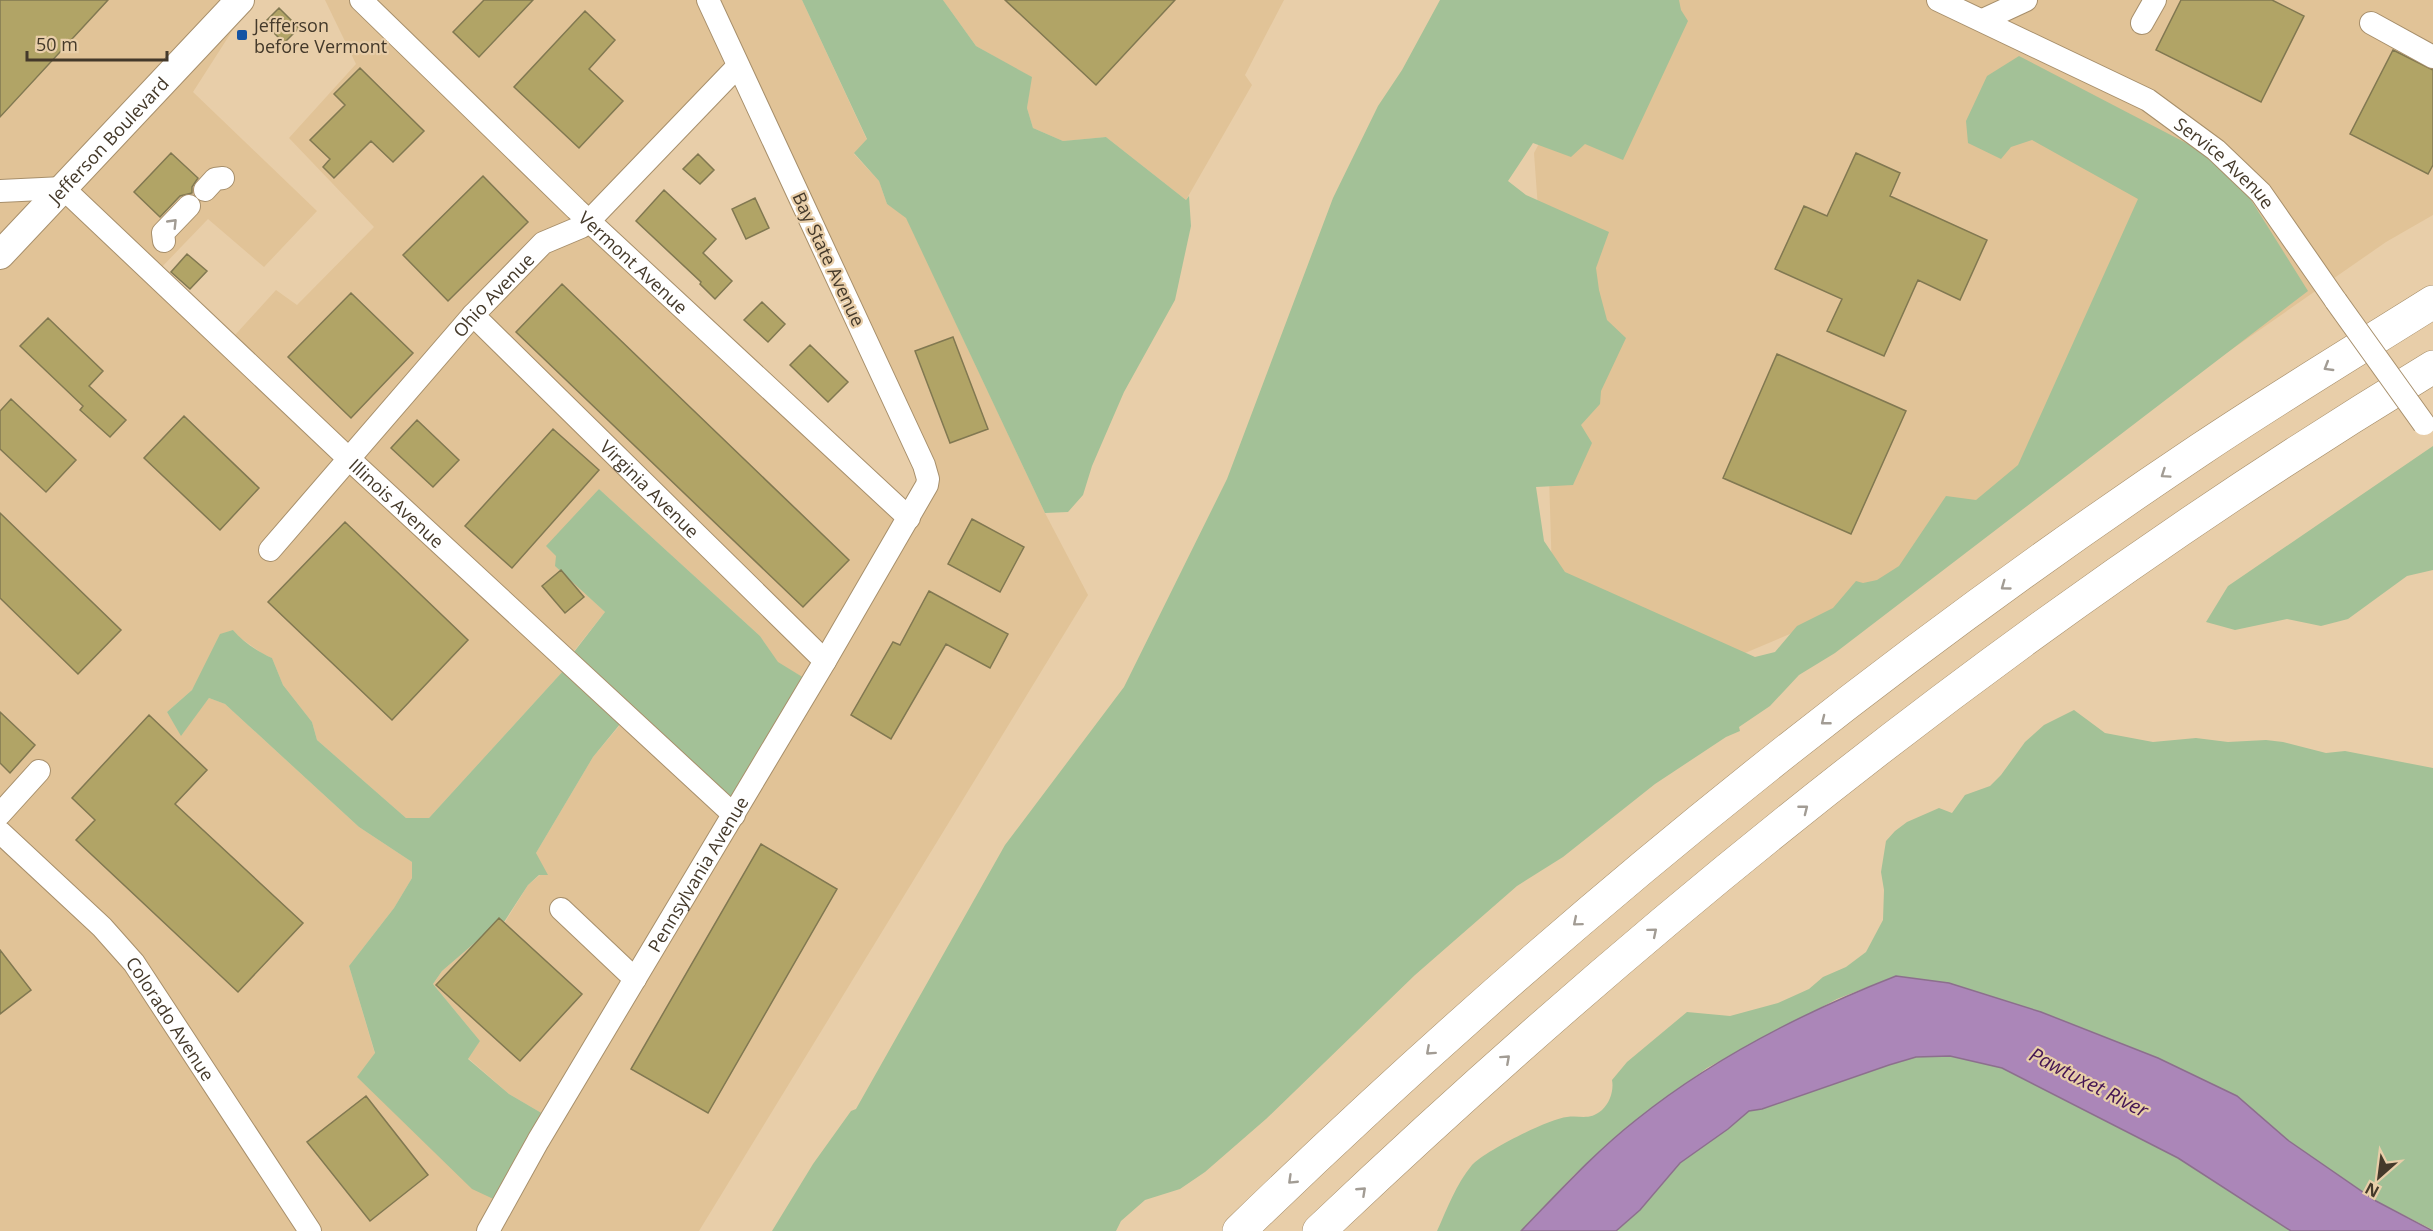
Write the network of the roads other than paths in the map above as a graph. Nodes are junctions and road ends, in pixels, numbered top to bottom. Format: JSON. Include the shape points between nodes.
{"nodes":[{"id":1,"x":240,"y":0,"type":"edge"},
{"id":2,"x":361,"y":0,"type":"edge"},
{"id":3,"x":708,"y":0,"type":"edge"},
{"id":4,"x":1938,"y":0,"type":"edge"},
{"id":5,"x":2026,"y":0,"type":"edge"},
{"id":6,"x":2155,"y":0,"type":"edge"},
{"id":7,"x":1983,"y":20,"type":"junction"},
{"id":8,"x":2142,"y":23,"type":"dead end"},
{"id":9,"x":2371,"y":23,"type":"dead end"},
{"id":10,"x":2433,"y":57,"type":"edge"},
{"id":11,"x":738,"y":66,"type":"junction"},
{"id":12,"x":63,"y":188,"type":"junction"},
{"id":13,"x":0,"y":191,"type":"edge"},
{"id":14,"x":189,"y":206,"type":"dead end"},
{"id":15,"x":590,"y":220,"type":"junction"},
{"id":16,"x":164,"y":241,"type":"dead end"},
{"id":17,"x":0,"y":255,"type":"edge"},
{"id":18,"x":2433,"y":302,"type":"edge"},
{"id":19,"x":473,"y":315,"type":"junction"},
{"id":20,"x":2433,"y":367,"type":"edge"},
{"id":21,"x":2429,"y":429,"type":"edge"},
{"id":22,"x":348,"y":458,"type":"junction"},
{"id":23,"x":909,"y":519,"type":"junction"},
{"id":24,"x":270,"y":550,"type":"dead end"},
{"id":25,"x":825,"y":661,"type":"junction"},
{"id":26,"x":39,"y":771,"type":"dead end"},
{"id":27,"x":0,"y":814,"type":"edge"},
{"id":28,"x":734,"y":815,"type":"junction"},
{"id":29,"x":0,"y":832,"type":"edge"},
{"id":30,"x":561,"y":909,"type":"dead end"},
{"id":31,"x":635,"y":979,"type":"junction"},
{"id":32,"x":310,"y":1231,"type":"edge"},
{"id":33,"x":488,"y":1231,"type":"edge"},
{"id":34,"x":1239,"y":1231,"type":"edge"},
{"id":35,"x":1319,"y":1231,"type":"edge"}],
"edges":[{"from":1,"to":12,"type":"main road","name":"Jefferson Boulevard"},
{"from":2,"to":15,"type":"street","name":"Vermont Avenue"},
{"from":3,"to":11,"type":"street","name":"Bay State Avenue"},
{"from":4,"to":7,"type":"street","name":"Service Avenue"},
{"from":5,"to":7,"type":"street"},
{"from":6,"to":8,"type":"street"},
{"from":7,"to":21,"type":"street","name":"Service Avenue","bridge":true,"via":[[2148,100],[2216,150],[2261,193]]},
{"from":9,"to":10,"type":"street"},
{"from":11,"to":15,"type":"street","name":"Ohio Avenue"},
{"from":11,"to":23,"type":"street","name":"Bay State Avenue","via":[[924,465],[927,485]]},
{"from":12,"to":13,"type":"street"},
{"from":12,"to":17,"type":"main road","name":"Jefferson Boulevard"},
{"from":12,"to":22,"type":"street","name":"Illinois Avenue"},
{"from":16,"to":14,"type":"street","one_way":true,"via":[[163,233]]},
{"from":15,"to":19,"type":"street","name":"Ohio Avenue","via":[[543,243]]},
{"from":15,"to":23,"type":"street","name":"Vermont Avenue"},
{"from":18,"to":34,"type":"highway","one_way":true,"via":[[2144,488],[1803,738],[1524,968],[1357,1117]]},
{"from":19,"to":22,"type":"street","name":"Ohio Avenue"},
{"from":19,"to":25,"type":"street","name":"Virginia Avenue"},
{"from":35,"to":20,"type":"highway","one_way":true,"via":[[1593,983],[1856,768],[1999,659],[2174,535]]},
{"from":22,"to":24,"type":"street","name":"Ohio Avenue"},
{"from":22,"to":28,"type":"street","name":"Illinois Avenue"},
{"from":23,"to":25,"type":"street","name":"Pennsylvania Avenue"},
{"from":25,"to":28,"type":"street","name":"Pennsylvania Avenue"},
{"from":26,"to":27,"type":"street"},
{"from":28,"to":31,"type":"street","name":"Pennsylvania Avenue"},
{"from":29,"to":32,"type":"street","name":"Colorado Avenue","via":[[102,927],[134,963]]},
{"from":30,"to":31,"type":"street"},
{"from":31,"to":33,"type":"street","name":"Pennsylvania Avenue"}]}
